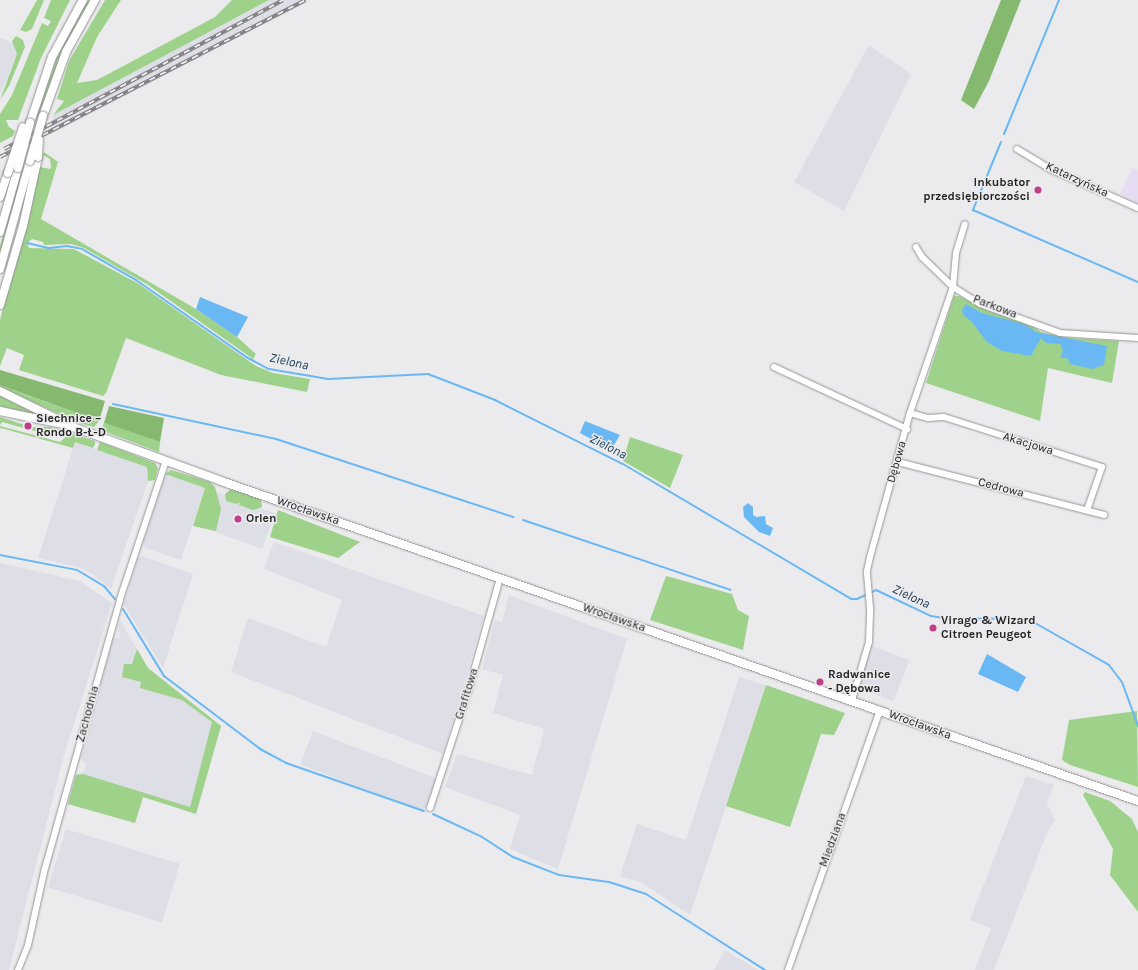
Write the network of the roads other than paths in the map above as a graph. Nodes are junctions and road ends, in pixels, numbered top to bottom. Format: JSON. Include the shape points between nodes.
{"nodes":[{"id":1,"x":83,"y":0,"type":"edge"},
{"id":2,"x":95,"y":0,"type":"edge"},
{"id":3,"x":27,"y":125,"type":"junction"},
{"id":4,"x":39,"y":130,"type":"junction"},
{"id":5,"x":1017,"y":149,"type":"dead end"},
{"id":6,"x":0,"y":197,"type":"edge"},
{"id":7,"x":1138,"y":208,"type":"edge"},
{"id":8,"x":965,"y":224,"type":"dead end"},
{"id":9,"x":0,"y":232,"type":"edge"},
{"id":10,"x":916,"y":247,"type":"dead end"},
{"id":11,"x":0,"y":269,"type":"edge"},
{"id":12,"x":953,"y":287,"type":"junction"},
{"id":13,"x":0,"y":305,"type":"edge"},
{"id":14,"x":1138,"y":338,"type":"edge"},
{"id":15,"x":774,"y":367,"type":"dead end"},
{"id":16,"x":0,"y":391,"type":"edge"},
{"id":17,"x":0,"y":411,"type":"edge"},
{"id":18,"x":910,"y":413,"type":"junction"},
{"id":19,"x":74,"y":427,"type":"junction"},
{"id":20,"x":907,"y":429,"type":"junction"},
{"id":21,"x":166,"y":461,"type":"junction"},
{"id":22,"x":898,"y":462,"type":"junction"},
{"id":23,"x":1087,"y":510,"type":"junction"},
{"id":24,"x":1104,"y":515,"type":"dead end"},
{"id":25,"x":500,"y":578,"type":"junction"},
{"id":26,"x":852,"y":700,"type":"junction"},
{"id":27,"x":880,"y":710,"type":"junction"},
{"id":28,"x":1138,"y":801,"type":"edge"},
{"id":29,"x":430,"y":808,"type":"dead end"},
{"id":30,"x":18,"y":970,"type":"edge"},
{"id":31,"x":788,"y":970,"type":"edge"}],
"edges":[{"from":1,"to":3,"type":"main road","via":[[57,45]]},
{"from":2,"to":4,"type":"main road","bridge":true,"via":[[66,52]]},
{"from":3,"to":6,"type":"main road","bridge":true},
{"from":3,"to":9,"type":"main road","bridge":true},
{"from":4,"to":11,"type":"main road","bridge":true},
{"from":4,"to":13,"type":"main road","bridge":true,"via":[[38,157],[23,226]]},
{"from":5,"to":7,"type":"street","name":"Katarzyńska","via":[[1050,169]]},
{"from":8,"to":12,"type":"street","via":[[956,253]]},
{"from":10,"to":12,"type":"street","name":"Parkowa","via":[[922,257]]},
{"from":12,"to":14,"type":"street","name":"Parkowa","via":[[980,304],[1025,318],[1047,329],[1082,335]]},
{"from":12,"to":18,"type":"street"},
{"from":15,"to":20,"type":"street","name":"Dębowa"},
{"from":16,"to":19,"type":"main road"},
{"from":17,"to":19,"type":"main road"},
{"from":18,"to":20,"type":"street"},
{"from":18,"to":23,"type":"street","name":"Akacjowa","via":[[928,418],[944,417],[1102,467]]},
{"from":19,"to":21,"type":"main road","name":"Wrocławska"},
{"from":20,"to":22,"type":"street","name":"Dębowa"},
{"from":21,"to":25,"type":"main road","name":"Wrocławska"},
{"from":21,"to":30,"type":"street","name":"Zachodnia","via":[[118,606],[44,872],[28,945]]},
{"from":22,"to":23,"type":"street","name":"Cedrowa"},
{"from":22,"to":26,"type":"street","name":"Dębowa","via":[[867,570],[869,642]]},
{"from":23,"to":24,"type":"street","name":"Cedrowa"},
{"from":25,"to":26,"type":"main road","name":"Wrocławska"},
{"from":25,"to":29,"type":"street","name":"Grafitowa","via":[[468,692]]},
{"from":26,"to":27,"type":"main road","name":"Wrocławska"},
{"from":27,"to":28,"type":"main road","name":"Wrocławska"},
{"from":27,"to":31,"type":"street","name":"Miedziana"}]}
